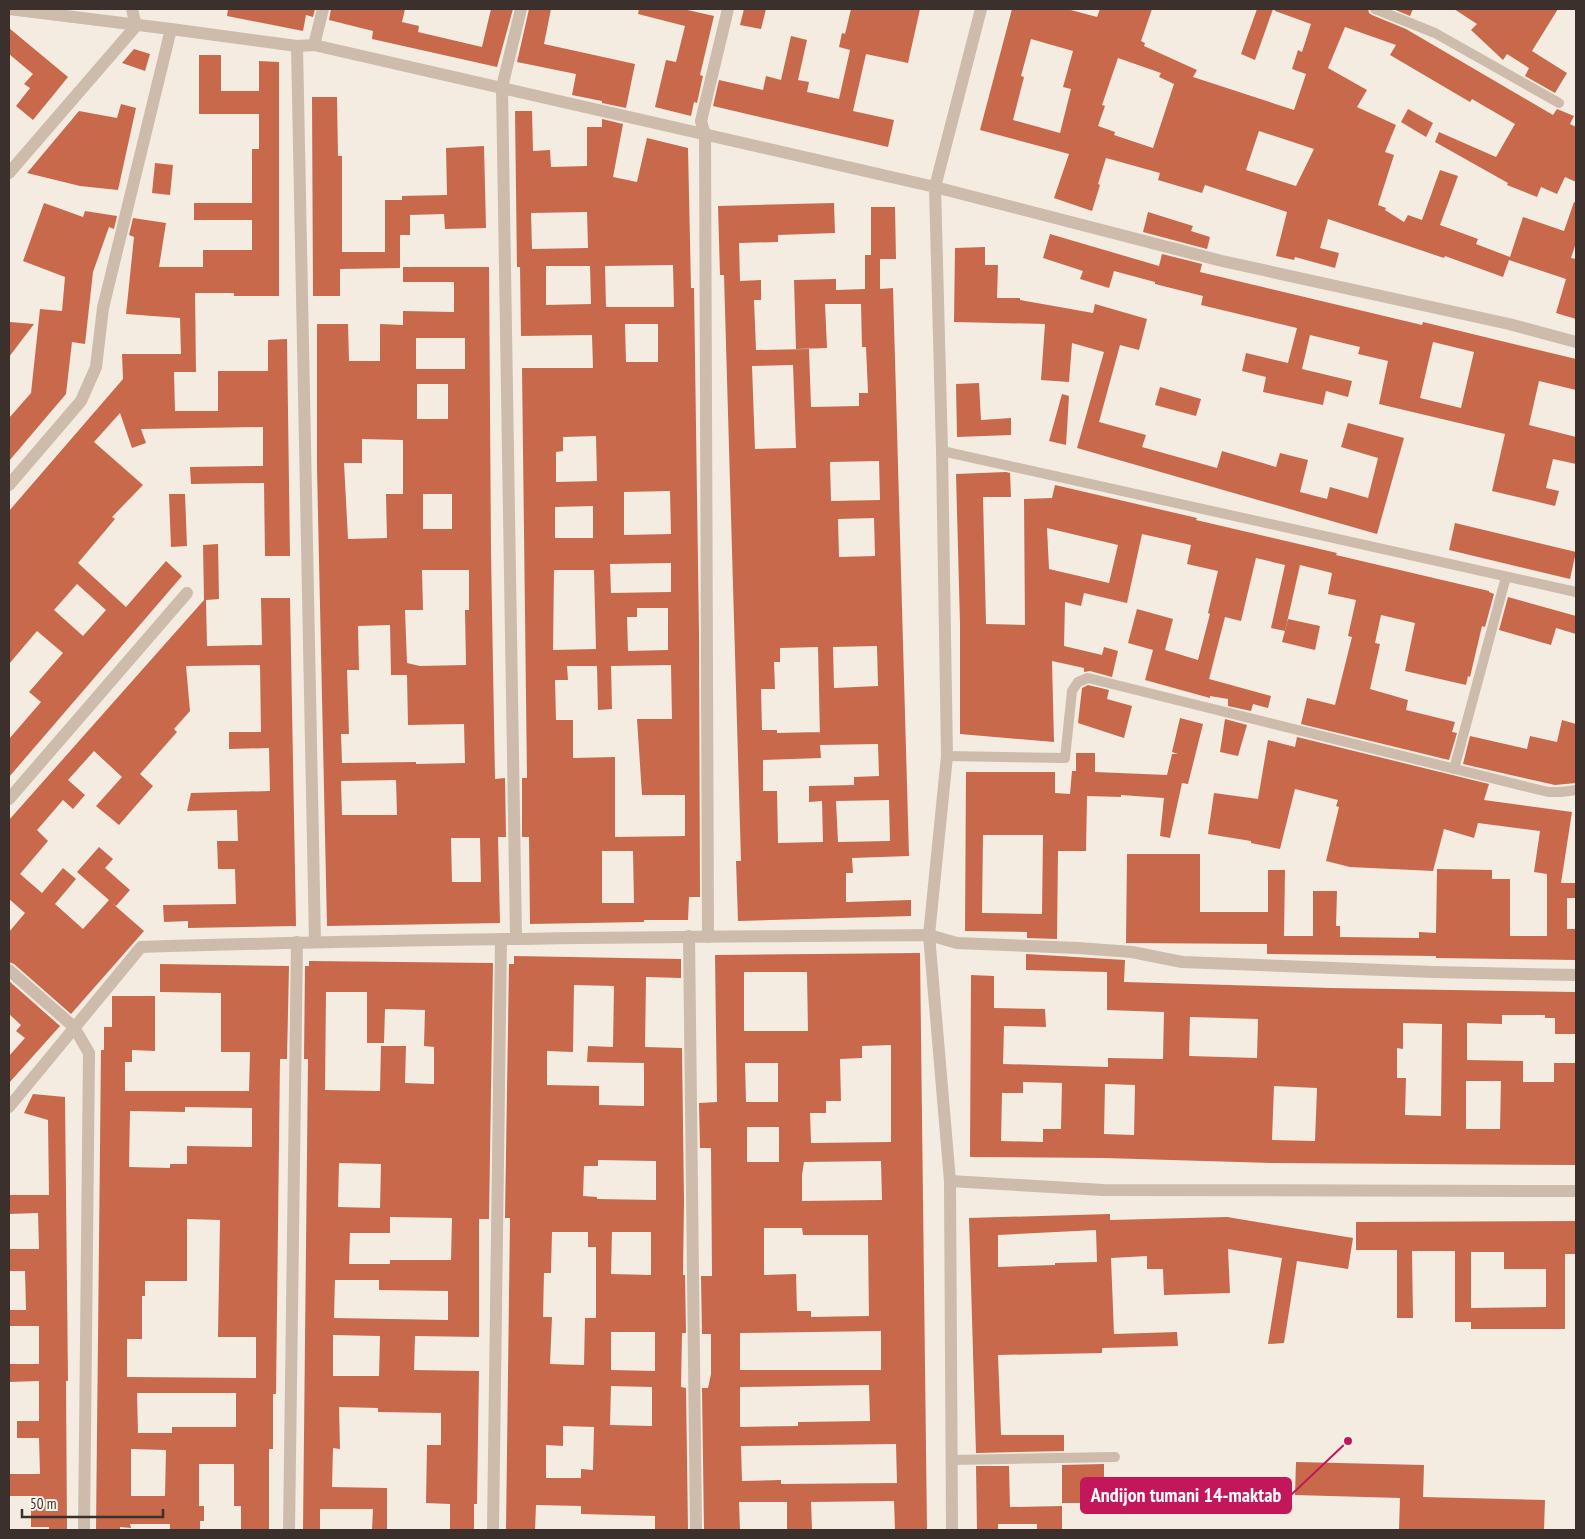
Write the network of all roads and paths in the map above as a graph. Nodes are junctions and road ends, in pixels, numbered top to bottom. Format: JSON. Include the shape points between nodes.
{"nodes":[{"id":1,"x":9,"y":9,"type":"edge"},
{"id":2,"x":132,"y":9,"type":"edge"},
{"id":3,"x":323,"y":9,"type":"edge"},
{"id":4,"x":521,"y":9,"type":"edge"},
{"id":5,"x":728,"y":9,"type":"edge"},
{"id":6,"x":981,"y":9,"type":"edge"},
{"id":7,"x":1375,"y":9,"type":"edge"},
{"id":8,"x":136,"y":26,"type":"junction"},
{"id":9,"x":171,"y":29,"type":"junction"},
{"id":10,"x":314,"y":45,"type":"junction"},
{"id":11,"x":297,"y":46,"type":"junction"},
{"id":12,"x":502,"y":87,"type":"junction"},
{"id":13,"x":1559,"y":103,"type":"dead end"},
{"id":14,"x":705,"y":135,"type":"junction"},
{"id":15,"x":9,"y":173,"type":"edge"},
{"id":16,"x":935,"y":187,"type":"junction"},
{"id":17,"x":1576,"y":342,"type":"edge"},
{"id":18,"x":942,"y":451,"type":"junction"},
{"id":19,"x":9,"y":485,"type":"edge"},
{"id":20,"x":1506,"y":577,"type":"junction"},
{"id":21,"x":187,"y":592,"type":"dead end"},
{"id":22,"x":1576,"y":592,"type":"edge"},
{"id":23,"x":947,"y":756,"type":"junction"},
{"id":24,"x":1454,"y":769,"type":"junction"},
{"id":25,"x":1576,"y":790,"type":"edge"},
{"id":26,"x":9,"y":799,"type":"edge"},
{"id":27,"x":929,"y":935,"type":"junction"},
{"id":28,"x":689,"y":936,"type":"junction"},
{"id":29,"x":708,"y":937,"type":"junction"},
{"id":30,"x":516,"y":938,"type":"junction"},
{"id":31,"x":501,"y":939,"type":"junction"},
{"id":32,"x":297,"y":942,"type":"junction"},
{"id":33,"x":315,"y":942,"type":"junction"},
{"id":34,"x":9,"y":970,"type":"edge"},
{"id":35,"x":1576,"y":974,"type":"edge"},
{"id":36,"x":74,"y":1027,"type":"junction"},
{"id":37,"x":9,"y":1107,"type":"edge"},
{"id":38,"x":950,"y":1181,"type":"junction"},
{"id":39,"x":1576,"y":1191,"type":"edge"},
{"id":40,"x":1115,"y":1457,"type":"dead end"},
{"id":41,"x":951,"y":1460,"type":"junction"},
{"id":42,"x":84,"y":1530,"type":"edge"},
{"id":43,"x":289,"y":1530,"type":"edge"},
{"id":44,"x":493,"y":1530,"type":"edge"},
{"id":45,"x":696,"y":1530,"type":"edge"},
{"id":46,"x":952,"y":1530,"type":"edge"}],
"edges":[{"from":1,"to":8,"type":"street"},
{"from":2,"to":8,"type":"street"},
{"from":3,"to":10,"type":"street"},
{"from":4,"to":12,"type":"street"},
{"from":5,"to":14,"type":"street","via":[[701,121]]},
{"from":6,"to":16,"type":"street"},
{"from":7,"to":13,"type":"lane","via":[[1435,33]]},
{"from":8,"to":9,"type":"street"},
{"from":8,"to":15,"type":"street"},
{"from":9,"to":11,"type":"street"},
{"from":9,"to":19,"type":"street","via":[[104,308],[96,367],[80,401]]},
{"from":10,"to":11,"type":"street"},
{"from":10,"to":12,"type":"street"},
{"from":11,"to":33,"type":"street"},
{"from":12,"to":14,"type":"street"},
{"from":12,"to":30,"type":"street"},
{"from":14,"to":16,"type":"street"},
{"from":14,"to":29,"type":"street"},
{"from":16,"to":17,"type":"street","via":[[1222,261],[1509,324]]},
{"from":16,"to":18,"type":"street"},
{"from":18,"to":20,"type":"lane"},
{"from":18,"to":23,"type":"street"},
{"from":20,"to":22,"type":"lane"},
{"from":20,"to":24,"type":"lane"},
{"from":21,"to":26,"type":"street"},
{"from":23,"to":24,"type":"lane","via":[[1065,758],[1072,690],[1078,682],[1088,678]]},
{"from":23,"to":27,"type":"street"},
{"from":24,"to":25,"type":"lane","via":[[1548,792]]},
{"from":27,"to":29,"type":"street"},
{"from":27,"to":35,"type":"street","via":[[957,943],[1132,952],[1182,962]]},
{"from":27,"to":38,"type":"street"},
{"from":28,"to":29,"type":"street"},
{"from":28,"to":30,"type":"street"},
{"from":28,"to":45,"type":"street"},
{"from":30,"to":31,"type":"street"},
{"from":31,"to":33,"type":"street"},
{"from":31,"to":44,"type":"street"},
{"from":32,"to":33,"type":"street"},
{"from":32,"to":36,"type":"street","via":[[141,947]]},
{"from":32,"to":43,"type":"street"},
{"from":34,"to":36,"type":"street"},
{"from":36,"to":37,"type":"street"},
{"from":36,"to":42,"type":"street","via":[[89,1054]]},
{"from":38,"to":39,"type":"street","via":[[1103,1190]]},
{"from":38,"to":41,"type":"street"},
{"from":40,"to":41,"type":"lane"},
{"from":41,"to":46,"type":"street"}]}
